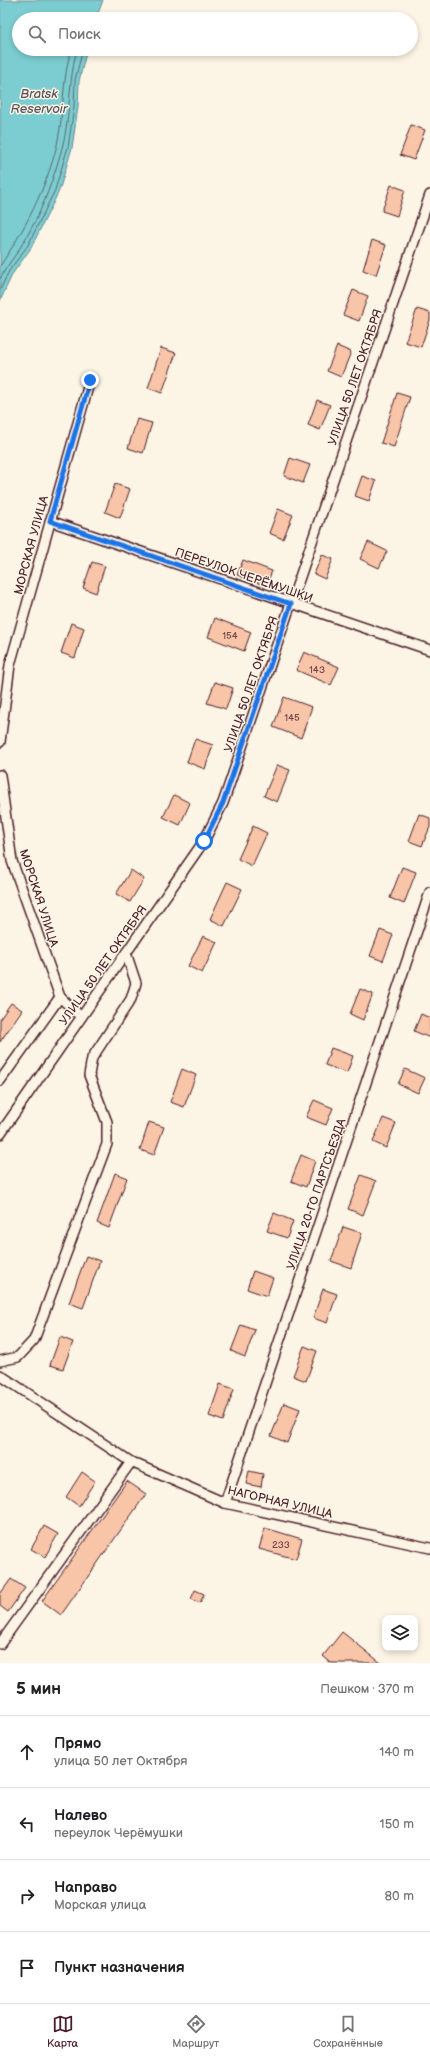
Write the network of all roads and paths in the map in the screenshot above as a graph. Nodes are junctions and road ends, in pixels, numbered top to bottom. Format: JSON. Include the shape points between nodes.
{"nodes":[{"id":1,"x":430,"y":195,"type":"edge"},
{"id":2,"x":90,"y":380,"type":"dead end"},
{"id":3,"x":50,"y":521,"type":"junction"},
{"id":4,"x":291,"y":604,"type":"junction"},
{"id":5,"x":430,"y":650,"type":"edge"},
{"id":6,"x":0,"y":742,"type":"edge"},
{"id":7,"x":0,"y":775,"type":"edge"},
{"id":8,"x":430,"y":892,"type":"edge"},
{"id":9,"x":126,"y":953,"type":"junction"},
{"id":10,"x":60,"y":996,"type":"junction"},
{"id":11,"x":82,"y":1017,"type":"junction"},
{"id":12,"x":0,"y":1081,"type":"edge"},
{"id":13,"x":0,"y":1134,"type":"edge"},
{"id":14,"x":0,"y":1361,"type":"edge"},
{"id":15,"x":0,"y":1375,"type":"edge"},
{"id":16,"x":131,"y":1462,"type":"junction"},
{"id":17,"x":225,"y":1503,"type":"junction"},
{"id":18,"x":430,"y":1548,"type":"edge"},
{"id":19,"x":0,"y":1644,"type":"edge"}],
"edges":[{"from":1,"to":4,"type":"street","name":"УЛИЦА 50 ЛЕТ ОКТЯБРЯ"},
{"from":2,"to":3,"type":"street","name":"МОРСКАЯ УЛИЦА"},
{"from":3,"to":4,"type":"street","name":"ПЕРЕУЛОК ЧЕРЁМУШКИ"},
{"from":3,"to":6,"type":"street","name":"МОРСКАЯ УЛИЦА","via":[[10,665]]},
{"from":4,"to":5,"type":"street","name":"ПЕРЕУЛОК ЧЕРЁМУШКИ"},
{"from":4,"to":9,"type":"street","name":"УЛИЦА 50 ЛЕТ ОКТЯБРЯ","via":[[223,803],[204,841]]},
{"from":7,"to":10,"type":"street","name":"МОРСКАЯ УЛИЦА","via":[[12,861]]},
{"from":8,"to":17,"type":"street","name":"УЛИЦА 20-ГО ПАРТСЪЕЗДА"},
{"from":9,"to":11,"type":"street","name":"УЛИЦА 50 ЛЕТ ОКТЯБРЯ"},
{"from":9,"to":14,"type":"street","via":[[136,983],[131,999],[92,1058],[89,1075],[107,1122],[107,1144],[34,1340],[18,1357]]},
{"from":10,"to":11,"type":"street","name":"МОРСКАЯ УЛИЦА"},
{"from":10,"to":12,"type":"street"},
{"from":11,"to":13,"type":"street","name":"УЛИЦА 50 ЛЕТ ОКТЯБРЯ"},
{"from":15,"to":16,"type":"street","name":"НАГОРНАЯ УЛИЦА"},
{"from":16,"to":17,"type":"street","name":"НАГОРНАЯ УЛИЦА"},
{"from":16,"to":19,"type":"street"},
{"from":17,"to":18,"type":"street","name":"НАГОРНАЯ УЛИЦА"}]}
